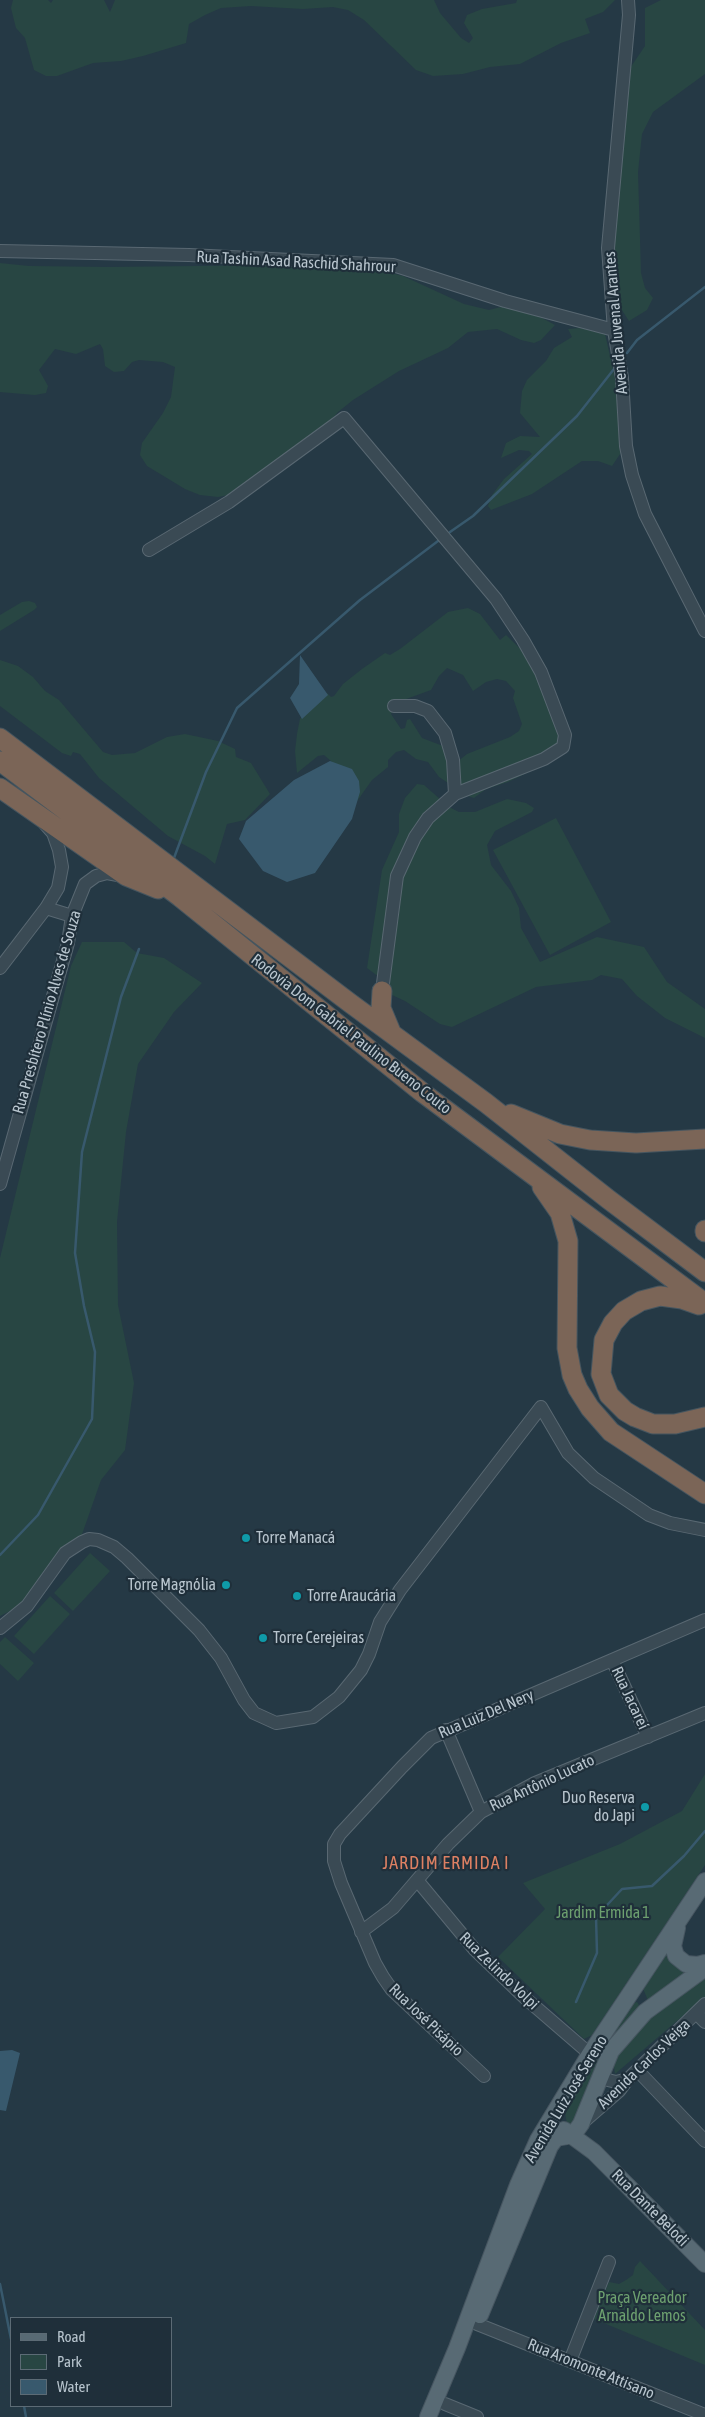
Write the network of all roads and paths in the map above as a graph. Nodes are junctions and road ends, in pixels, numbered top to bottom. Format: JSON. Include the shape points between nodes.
{"nodes":[{"id":1,"x":628,"y":0,"type":"edge"},
{"id":2,"x":0,"y":251,"type":"edge"},
{"id":3,"x":614,"y":330,"type":"junction"},
{"id":4,"x":149,"y":550,"type":"dead end"},
{"id":5,"x":705,"y":631,"type":"edge"},
{"id":6,"x":394,"y":706,"type":"dead end"},
{"id":7,"x":0,"y":738,"type":"edge"},
{"id":8,"x":0,"y":761,"type":"edge"},
{"id":9,"x":0,"y":788,"type":"edge"},
{"id":10,"x":455,"y":794,"type":"junction"},
{"id":11,"x":38,"y":816,"type":"junction"},
{"id":12,"x":126,"y":876,"type":"junction"},
{"id":13,"x":180,"y":897,"type":"junction"},
{"id":14,"x":46,"y":908,"type":"junction"},
{"id":15,"x":72,"y":916,"type":"junction"},
{"id":16,"x":0,"y":968,"type":"edge"},
{"id":17,"x":382,"y":991,"type":"junction"},
{"id":18,"x":350,"y":1003,"type":"junction"},
{"id":19,"x":391,"y":1033,"type":"junction"},
{"id":20,"x":486,"y":1103,"type":"junction"},
{"id":21,"x":705,"y":1139,"type":"edge"},
{"id":22,"x":519,"y":1163,"type":"junction"},
{"id":23,"x":1,"y":1177,"type":"edge"},
{"id":24,"x":705,"y":1272,"type":"edge"},
{"id":25,"x":705,"y":1303,"type":"edge"},
{"id":26,"x":705,"y":1308,"type":"edge"},
{"id":27,"x":705,"y":1417,"type":"edge"},
{"id":28,"x":705,"y":1494,"type":"edge"},
{"id":29,"x":705,"y":1530,"type":"edge"},
{"id":30,"x":705,"y":1620,"type":"edge"},
{"id":31,"x":0,"y":1628,"type":"edge"},
{"id":32,"x":612,"y":1660,"type":"junction"},
{"id":33,"x":705,"y":1713,"type":"edge"},
{"id":34,"x":446,"y":1730,"type":"junction"},
{"id":35,"x":648,"y":1737,"type":"junction"},
{"id":36,"x":481,"y":1812,"type":"junction"},
{"id":37,"x":417,"y":1880,"type":"junction"},
{"id":38,"x":705,"y":1881,"type":"edge"},
{"id":39,"x":680,"y":1919,"type":"junction"},
{"id":40,"x":361,"y":1932,"type":"junction"},
{"id":41,"x":705,"y":1963,"type":"edge"},
{"id":42,"x":705,"y":1968,"type":"edge"},
{"id":43,"x":631,"y":1995,"type":"junction"},
{"id":44,"x":645,"y":2012,"type":"junction"},
{"id":45,"x":702,"y":2013,"type":"edge"},
{"id":46,"x":590,"y":2054,"type":"junction"},
{"id":47,"x":633,"y":2075,"type":"junction"},
{"id":48,"x":484,"y":2076,"type":"dead end"},
{"id":49,"x":600,"y":2078,"type":"junction"},
{"id":50,"x":554,"y":2117,"type":"junction"},
{"id":51,"x":577,"y":2129,"type":"junction"},
{"id":52,"x":705,"y":2141,"type":"edge"},
{"id":53,"x":524,"y":2188,"type":"junction"},
{"id":54,"x":609,"y":2262,"type":"dead end"},
{"id":55,"x":705,"y":2264,"type":"edge"},
{"id":56,"x":477,"y":2324,"type":"junction"},
{"id":57,"x":570,"y":2361,"type":"junction"},
{"id":58,"x":442,"y":2410,"type":"edge"},
{"id":59,"x":705,"y":2415,"type":"edge"},
{"id":60,"x":428,"y":2417,"type":"edge"},
{"id":61,"x":476,"y":2417,"type":"edge"}],
"edges":[{"from":1,"to":3,"type":"street","name":"Avenida Juvenal Arantes","via":[[608,248]]},
{"from":2,"to":3,"type":"street","name":"Rua Tashin Asad Raschid Shahrour","via":[[189,255],[394,265],[505,301]]},
{"from":3,"to":5,"type":"street","name":"Avenida Juvenal Arantes","via":[[632,475],[656,539]]},
{"from":4,"to":10,"type":"street","via":[[229,502],[344,418],[511,620],[541,672],[565,735],[563,747],[554,754]]},
{"from":6,"to":10,"type":"street","via":[[416,706],[428,711],[445,732],[453,760]]},
{"from":7,"to":18,"type":"highway","name":"Rodovia Dom Gabriel Paulino Bueno Couto"},
{"from":8,"to":13,"type":"highway","name":"Rodovia Dom Gabriel Paulino Bueno Couto"},
{"from":9,"to":11,"type":"highway"},
{"from":10,"to":17,"type":"street","via":[[438,808],[415,837],[397,876]]},
{"from":11,"to":12,"type":"highway"},
{"from":11,"to":14,"type":"street","via":[[53,833],[62,867],[58,888]]},
{"from":12,"to":13,"type":"highway"},
{"from":12,"to":15,"type":"street","name":"Rua Presbítero Plínio Alves de Souza","via":[[107,873],[96,876],[86,884]]},
{"from":13,"to":22,"type":"highway","name":"Rodovia Dom Gabriel Paulino Bueno Couto","via":[[423,1093]]},
{"from":14,"to":15,"type":"street"},
{"from":14,"to":16,"type":"street"},
{"from":15,"to":23,"type":"street","name":"Rua Presbítero Plínio Alves de Souza","via":[[68,943]]},
{"from":17,"to":18,"type":"highway"},
{"from":17,"to":19,"type":"highway","via":[[381,1008]]},
{"from":18,"to":19,"type":"highway","name":"Rodovia Dom Gabriel Paulino Bueno Couto"},
{"from":19,"to":20,"type":"highway","name":"Rodovia Dom Gabriel Paulino Bueno Couto"},
{"from":20,"to":21,"type":"highway","via":[[560,1134],[590,1140],[636,1143]]},
{"from":20,"to":24,"type":"highway","name":"Rodovia Dom Gabriel Paulino Bueno Couto"},
{"from":22,"to":25,"type":"highway","name":"Rodovia Dom Gabriel Paulino Bueno Couto"},
{"from":22,"to":28,"type":"highway","via":[[548,1193],[560,1213],[568,1241],[567,1348],[578,1389],[611,1432]]},
{"from":26,"to":27,"type":"highway","via":[[668,1296],[641,1300],[613,1323],[604,1340],[600,1362],[609,1395],[635,1417],[653,1424],[675,1424]]},
{"from":29,"to":31,"type":"street","via":[[649,1515],[594,1478],[568,1453],[541,1407],[400,1590],[380,1622],[361,1670],[339,1697],[313,1717],[276,1723],[254,1712],[200,1630],[127,1558],[98,1540],[89,1539],[65,1553],[27,1606]]},
{"from":30,"to":32,"type":"street","name":"Rua Luiz Del Nery"},
{"from":32,"to":34,"type":"street","name":"Rua Luiz Del Nery"},
{"from":32,"to":35,"type":"street","name":"Rua Jacareí"},
{"from":33,"to":35,"type":"street","name":"Rua Antônio Lucato"},
{"from":34,"to":36,"type":"street"},
{"from":34,"to":40,"type":"street","name":"Rua Luiz Del Nery","via":[[431,1738],[402,1767],[334,1844],[334,1861]]},
{"from":35,"to":36,"type":"street","name":"Rua Antônio Lucato","via":[[536,1783]]},
{"from":36,"to":37,"type":"street","name":"Rua Antônio Lucato"},
{"from":37,"to":40,"type":"street","name":"Rua Antônio Lucato","via":[[393,1908]]},
{"from":37,"to":46,"type":"street","name":"Rua Zelindo Volpi","via":[[475,1950]]},
{"from":38,"to":39,"type":"main road","name":"Avenida Luiz José Sereno"},
{"from":39,"to":41,"type":"main road","via":[[673,1946],[676,1956],[686,1964]]},
{"from":39,"to":43,"type":"main road","name":"Avenida Luiz José Sereno"},
{"from":40,"to":48,"type":"street","name":"Rua José Pisápio","via":[[392,1990]]},
{"from":42,"to":44,"type":"main road","name":"Avenida Luiz José Sereno"},
{"from":43,"to":44,"type":"main road","via":[[645,2000]]},
{"from":43,"to":46,"type":"main road","name":"Avenida Luiz José Sereno"},
{"from":44,"to":49,"type":"main road","name":"Avenida Luiz José Sereno","via":[[611,2051]]},
{"from":45,"to":47,"type":"street","name":"Avenida Carlos Veiga"},
{"from":46,"to":50,"type":"main road","name":"Avenida Luiz José Sereno"},
{"from":47,"to":49,"type":"street","via":[[616,2082]]},
{"from":47,"to":51,"type":"street","name":"Avenida Carlos Veiga"},
{"from":47,"to":52,"type":"street"},
{"from":49,"to":51,"type":"main road","name":"Avenida Luiz José Sereno"},
{"from":50,"to":51,"type":"main road","name":"Rua Dante Belodi","via":[[560,2126]]},
{"from":50,"to":53,"type":"main road","name":"Avenida Luiz José Sereno","via":[[538,2140]]},
{"from":51,"to":53,"type":"main road","name":"Avenida Luiz José Sereno","via":[[556,2138]]},
{"from":51,"to":55,"type":"main road","name":"Rua Dante Belodi","via":[[594,2152]]},
{"from":53,"to":56,"type":"main road","name":"Avenida Luiz José Sereno"},
{"from":53,"to":60,"type":"main road","name":"Avenida Luiz José Sereno"},
{"from":54,"to":57,"type":"street"},
{"from":56,"to":57,"type":"street","name":"Rua Aromonte Attisano"},
{"from":56,"to":58,"type":"main road","name":"Avenida Luiz José Sereno"},
{"from":57,"to":59,"type":"street","name":"Rua Aromonte Attisano"},
{"from":58,"to":61,"type":"street"}]}
